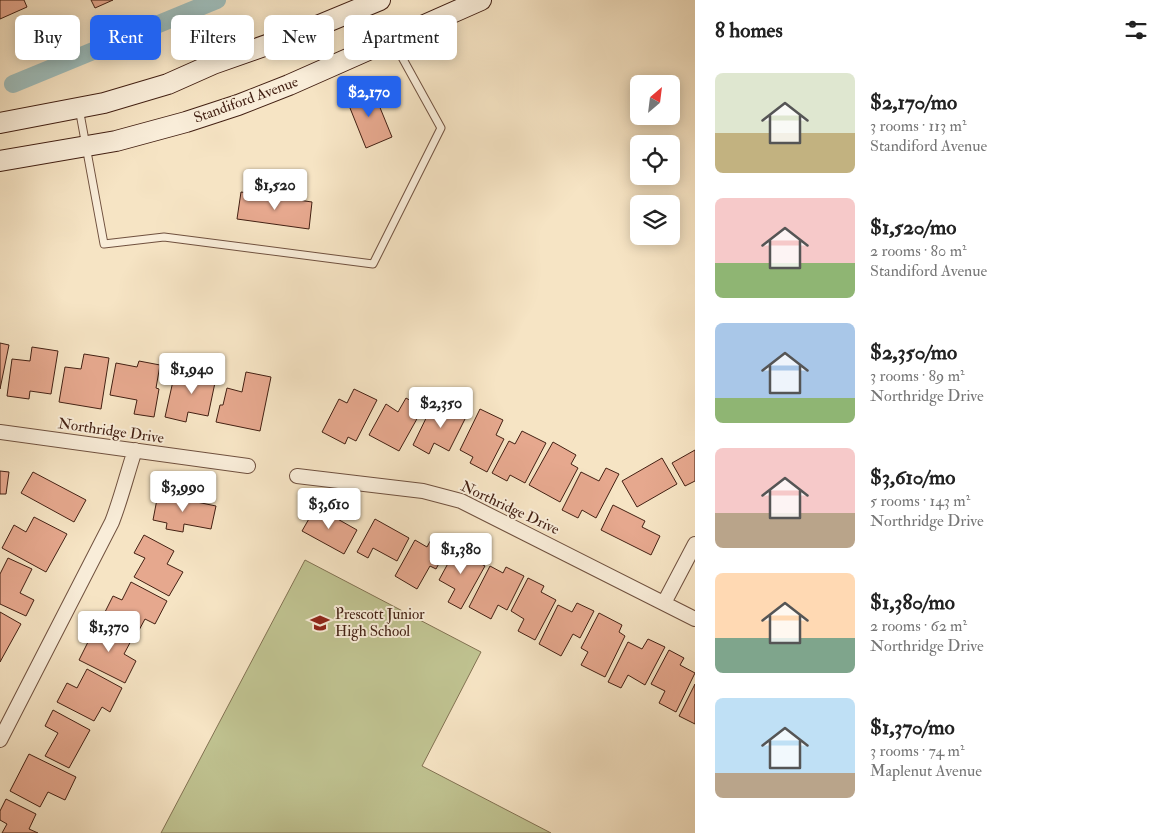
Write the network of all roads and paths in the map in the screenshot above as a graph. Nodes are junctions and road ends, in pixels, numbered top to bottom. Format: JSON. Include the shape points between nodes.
{"nodes":[{"id":1,"x":380,"y":0,"type":"edge"},
{"id":2,"x":481,"y":0,"type":"edge"},
{"id":3,"x":447,"y":15,"type":"edge"},
{"id":4,"x":345,"y":60,"type":"edge"},
{"id":5,"x":404,"y":60,"type":"edge"},
{"id":6,"x":79,"y":108,"type":"junction"},
{"id":7,"x":0,"y":123,"type":"edge"},
{"id":8,"x":86,"y":147,"type":"junction"},
{"id":9,"x":0,"y":161,"type":"edge"},
{"id":10,"x":0,"y":432,"type":"edge"},
{"id":11,"x":135,"y":450,"type":"junction"},
{"id":12,"x":248,"y":466,"type":"dead end"},
{"id":13,"x":297,"y":476,"type":"dead end"},
{"id":14,"x":695,"y":544,"type":"edge"},
{"id":15,"x":664,"y":603,"type":"junction"},
{"id":16,"x":695,"y":619,"type":"edge"},
{"id":17,"x":0,"y":740,"type":"edge"}],
"edges":[{"from":1,"to":6,"type":"main road","via":[[168,84]]},
{"from":2,"to":3,"type":"main road","name":"Standiford Avenue"},
{"from":4,"to":8,"type":"main road","name":"Standiford Avenue","via":[[238,105],[169,127]]},
{"from":5,"to":8,"type":"lane","via":[[441,128],[373,264],[164,237],[104,244]]},
{"from":6,"to":7,"type":"main road"},
{"from":6,"to":8,"type":"lane"},
{"from":8,"to":9,"type":"main road","name":"Standiford Avenue"},
{"from":10,"to":11,"type":"street","name":"Northridge Drive"},
{"from":11,"to":12,"type":"street","name":"Northridge Drive"},
{"from":11,"to":17,"type":"street","via":[[112,522]]},
{"from":13,"to":15,"type":"street","name":"Northridge Drive","via":[[423,491],[461,501]]},
{"from":14,"to":15,"type":"street"},
{"from":15,"to":16,"type":"street","name":"Northridge Drive"}]}
